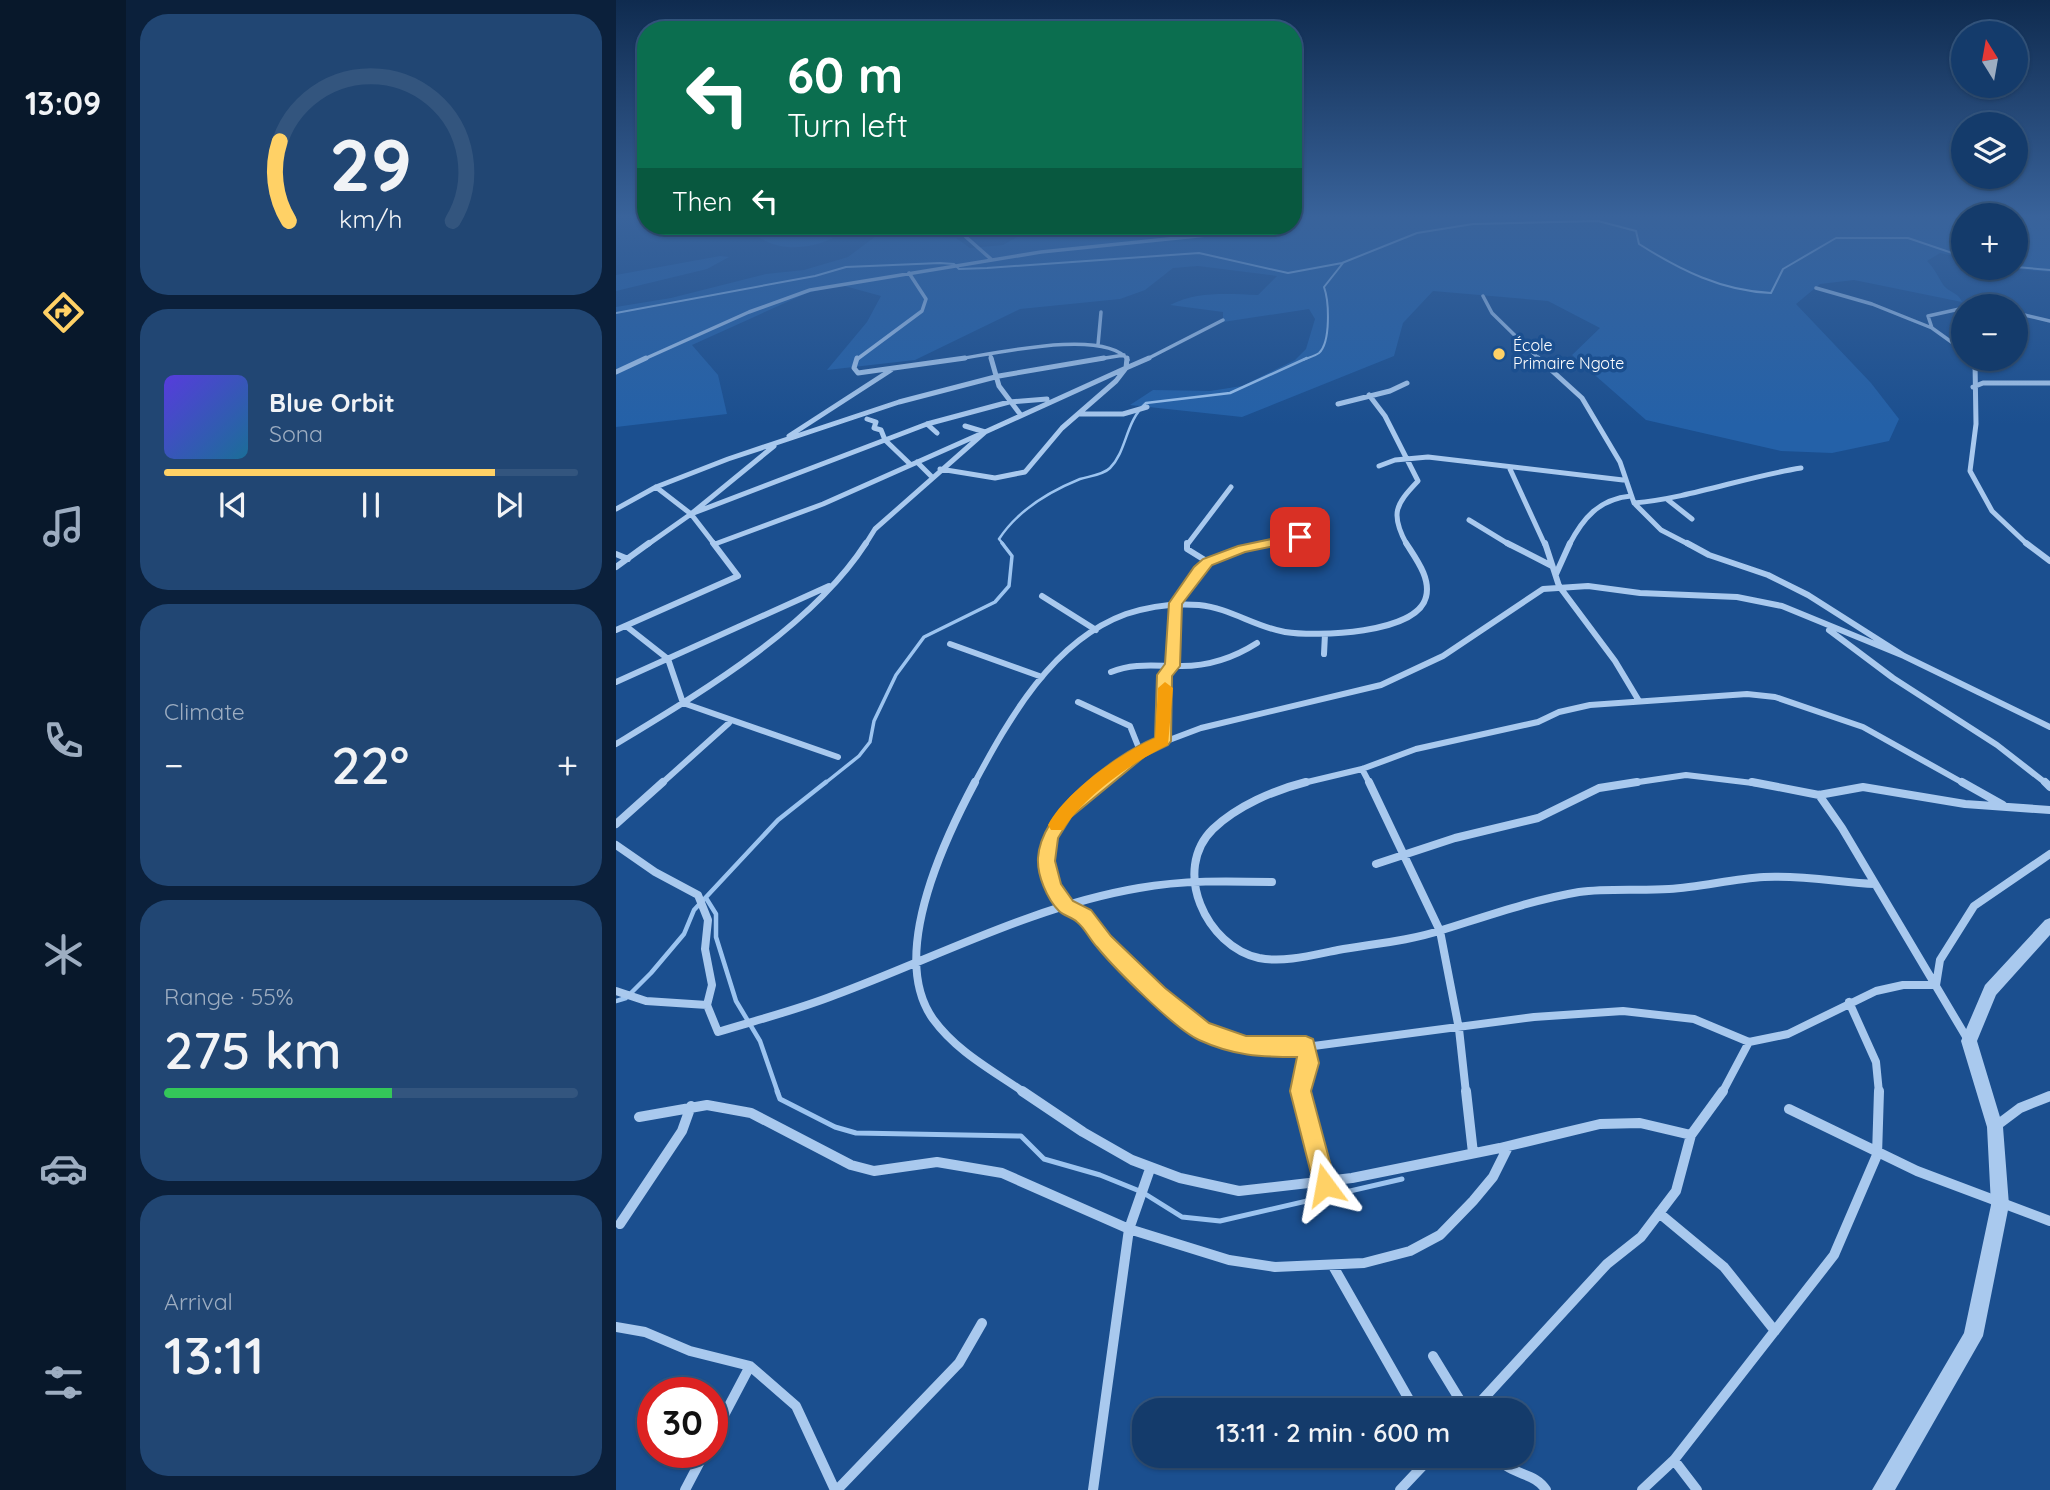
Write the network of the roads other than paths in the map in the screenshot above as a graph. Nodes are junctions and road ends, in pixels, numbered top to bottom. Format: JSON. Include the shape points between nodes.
{"nodes":[{"id":1,"x":838,"y":286,"type":"edge"},
{"id":2,"x":917,"y":286,"type":"edge"},
{"id":3,"x":1816,"y":288,"type":"dead end"},
{"id":4,"x":1483,"y":296,"type":"dead end"},
{"id":5,"x":1951,"y":310,"type":"edge"},
{"id":6,"x":1101,"y":312,"type":"dead end"},
{"id":7,"x":2028,"y":316,"type":"edge"},
{"id":8,"x":1223,"y":320,"type":"dead end"},
{"id":9,"x":2050,"y":321,"type":"edge"},
{"id":10,"x":1932,"y":328,"type":"junction"},
{"id":11,"x":1951,"y":342,"type":"edge"},
{"id":12,"x":1098,"y":345,"type":"junction"},
{"id":13,"x":990,"y":354,"type":"junction"},
{"id":14,"x":1124,"y":355,"type":"junction"},
{"id":15,"x":895,"y":368,"type":"junction"},
{"id":16,"x":1126,"y":368,"type":"junction"},
{"id":17,"x":1974,"y":371,"type":"edge"},
{"id":18,"x":616,"y":372,"type":"edge"},
{"id":19,"x":999,"y":376,"type":"junction"},
{"id":20,"x":1407,"y":383,"type":"dead end"},
{"id":21,"x":2050,"y":383,"type":"edge"},
{"id":22,"x":1973,"y":387,"type":"junction"},
{"id":23,"x":1369,"y":395,"type":"junction"},
{"id":24,"x":1055,"y":399,"type":"junction"},
{"id":25,"x":1009,"y":402,"type":"junction"},
{"id":26,"x":1338,"y":404,"type":"dead end"},
{"id":27,"x":1147,"y":407,"type":"dead end"},
{"id":28,"x":1020,"y":414,"type":"junction"},
{"id":29,"x":1079,"y":414,"type":"junction"},
{"id":30,"x":867,"y":419,"type":"dead end"},
{"id":31,"x":927,"y":424,"type":"junction"},
{"id":32,"x":965,"y":426,"type":"dead end"},
{"id":33,"x":985,"y":432,"type":"junction"},
{"id":34,"x":937,"y":433,"type":"dead end"},
{"id":35,"x":885,"y":440,"type":"junction"},
{"id":36,"x":778,"y":443,"type":"junction"},
{"id":37,"x":1405,"y":457,"type":"junction"},
{"id":38,"x":917,"y":462,"type":"junction"},
{"id":39,"x":910,"y":464,"type":"junction"},
{"id":40,"x":1379,"y":466,"type":"dead end"},
{"id":41,"x":1801,"y":468,"type":"dead end"},
{"id":42,"x":940,"y":469,"type":"junction"},
{"id":43,"x":1510,"y":469,"type":"junction"},
{"id":44,"x":932,"y":477,"type":"junction"},
{"id":45,"x":1623,"y":480,"type":"junction"},
{"id":46,"x":656,"y":487,"type":"junction"},
{"id":47,"x":1231,"y":487,"type":"dead end"},
{"id":48,"x":1630,"y":496,"type":"junction"},
{"id":49,"x":1668,"y":500,"type":"junction"},
{"id":50,"x":1634,"y":503,"type":"junction"},
{"id":51,"x":616,"y":509,"type":"edge"},
{"id":52,"x":691,"y":514,"type":"junction"},
{"id":53,"x":1692,"y":519,"type":"dead end"},
{"id":54,"x":1469,"y":520,"type":"dead end"},
{"id":55,"x":1300,"y":537,"type":"dead end"},
{"id":56,"x":715,"y":544,"type":"junction"},
{"id":57,"x":616,"y":554,"type":"edge"},
{"id":58,"x":628,"y":559,"type":"junction"},
{"id":59,"x":2050,"y":561,"type":"edge"},
{"id":60,"x":1208,"y":562,"type":"junction"},
{"id":61,"x":1553,"y":566,"type":"junction"},
{"id":62,"x":616,"y":567,"type":"edge"},
{"id":63,"x":1556,"y":574,"type":"junction"},
{"id":64,"x":834,"y":584,"type":"junction"},
{"id":65,"x":1559,"y":586,"type":"junction"},
{"id":66,"x":1042,"y":596,"type":"dead end"},
{"id":67,"x":1176,"y":603,"type":"junction"},
{"id":68,"x":1815,"y":620,"type":"junction"},
{"id":69,"x":626,"y":626,"type":"junction"},
{"id":70,"x":616,"y":630,"type":"edge"},
{"id":71,"x":1096,"y":630,"type":"junction"},
{"id":72,"x":1325,"y":634,"type":"junction"},
{"id":73,"x":1257,"y":643,"type":"dead end"},
{"id":74,"x":950,"y":645,"type":"dead end"},
{"id":75,"x":1324,"y":654,"type":"dead end"},
{"id":76,"x":1904,"y":656,"type":"junction"},
{"id":77,"x":668,"y":659,"type":"junction"},
{"id":78,"x":1172,"y":666,"type":"junction"},
{"id":79,"x":1111,"y":672,"type":"dead end"},
{"id":80,"x":1042,"y":677,"type":"junction"},
{"id":81,"x":616,"y":682,"type":"edge"},
{"id":82,"x":1639,"y":701,"type":"junction"},
{"id":83,"x":1078,"y":702,"type":"dead end"},
{"id":84,"x":683,"y":703,"type":"junction"},
{"id":85,"x":729,"y":723,"type":"junction"},
{"id":86,"x":2050,"y":727,"type":"edge"},
{"id":87,"x":1163,"y":741,"type":"junction"},
{"id":88,"x":616,"y":744,"type":"edge"},
{"id":89,"x":1140,"y":751,"type":"junction"},
{"id":90,"x":838,"y":757,"type":"dead end"},
{"id":91,"x":1362,"y":769,"type":"junction"},
{"id":92,"x":2050,"y":787,"type":"edge"},
{"id":93,"x":1819,"y":795,"type":"junction"},
{"id":94,"x":2003,"y":805,"type":"junction"},
{"id":95,"x":2050,"y":810,"type":"edge"},
{"id":96,"x":616,"y":824,"type":"edge"},
{"id":97,"x":616,"y":845,"type":"edge"},
{"id":98,"x":2050,"y":854,"type":"edge"},
{"id":99,"x":1407,"y":857,"type":"junction"},
{"id":100,"x":1376,"y":864,"type":"dead end"},
{"id":101,"x":1272,"y":882,"type":"dead end"},
{"id":102,"x":1195,"y":884,"type":"junction"},
{"id":103,"x":1875,"y":884,"type":"junction"},
{"id":104,"x":1067,"y":907,"type":"junction"},
{"id":105,"x":1440,"y":931,"type":"junction"},
{"id":106,"x":2048,"y":932,"type":"edge"},
{"id":107,"x":916,"y":963,"type":"junction"},
{"id":108,"x":1936,"y":985,"type":"junction"},
{"id":109,"x":619,"y":992,"type":"edge"},
{"id":110,"x":1849,"y":1002,"type":"junction"},
{"id":111,"x":707,"y":1005,"type":"junction"},
{"id":112,"x":1459,"y":1029,"type":"junction"},
{"id":113,"x":1969,"y":1041,"type":"junction"},
{"id":114,"x":1749,"y":1042,"type":"junction"},
{"id":115,"x":1306,"y":1046,"type":"junction"},
{"id":116,"x":2050,"y":1096,"type":"edge"},
{"id":117,"x":691,"y":1107,"type":"junction"},
{"id":118,"x":1789,"y":1109,"type":"dead end"},
{"id":119,"x":639,"y":1117,"type":"dead end"},
{"id":120,"x":1996,"y":1127,"type":"junction"},
{"id":121,"x":1691,"y":1135,"type":"junction"},
{"id":122,"x":1508,"y":1147,"type":"junction"},
{"id":123,"x":1473,"y":1153,"type":"junction"},
{"id":124,"x":1877,"y":1156,"type":"junction"},
{"id":125,"x":1150,"y":1169,"type":"junction"},
{"id":126,"x":1325,"y":1185,"type":"junction"},
{"id":127,"x":2000,"y":1205,"type":"junction"},
{"id":128,"x":1659,"y":1213,"type":"junction"},
{"id":129,"x":2050,"y":1221,"type":"edge"},
{"id":130,"x":620,"y":1224,"type":"dead end"},
{"id":131,"x":1129,"y":1229,"type":"junction"},
{"id":132,"x":1333,"y":1266,"type":"junction"},
{"id":133,"x":982,"y":1323,"type":"dead end"},
{"id":134,"x":616,"y":1327,"type":"edge"},
{"id":135,"x":1775,"y":1331,"type":"junction"},
{"id":136,"x":1433,"y":1356,"type":"dead end"},
{"id":137,"x":750,"y":1366,"type":"junction"},
{"id":138,"x":1408,"y":1398,"type":"edge"},
{"id":139,"x":1459,"y":1398,"type":"edge"},
{"id":140,"x":1484,"y":1398,"type":"edge"},
{"id":141,"x":728,"y":1408,"type":"edge"},
{"id":142,"x":1674,"y":1460,"type":"junction"},
{"id":143,"x":697,"y":1468,"type":"edge"},
{"id":144,"x":1421,"y":1468,"type":"edge"},
{"id":145,"x":1503,"y":1468,"type":"edge"},
{"id":146,"x":685,"y":1490,"type":"edge"},
{"id":147,"x":836,"y":1490,"type":"edge"},
{"id":148,"x":1093,"y":1490,"type":"edge"},
{"id":149,"x":1400,"y":1490,"type":"edge"},
{"id":150,"x":1546,"y":1490,"type":"edge"},
{"id":151,"x":1642,"y":1490,"type":"edge"},
{"id":152,"x":1697,"y":1490,"type":"edge"},
{"id":153,"x":1883,"y":1490,"type":"edge"}],
"edges":[{"from":1,"to":18,"type":"street","via":[[779,300]]},
{"from":2,"to":15,"type":"street","via":[[926,299],[922,312],[857,357],[854,368],[858,373]]},
{"from":3,"to":10,"type":"street"},
{"from":4,"to":45,"type":"street","via":[[1511,334],[1583,398],[1620,462]]},
{"from":5,"to":10,"type":"street","via":[[1928,316]]},
{"from":6,"to":12,"type":"street"},
{"from":7,"to":9,"type":"street"},
{"from":8,"to":16,"type":"street"},
{"from":10,"to":11,"type":"street"},
{"from":12,"to":13,"type":"street"},
{"from":12,"to":14,"type":"street"},
{"from":13,"to":15,"type":"street"},
{"from":13,"to":19,"type":"street"},
{"from":14,"to":16,"type":"street"},
{"from":14,"to":19,"type":"street"},
{"from":15,"to":36,"type":"street"},
{"from":16,"to":24,"type":"street"},
{"from":16,"to":29,"type":"street"},
{"from":17,"to":22,"type":"street"},
{"from":19,"to":25,"type":"street","via":[[999,386]]},
{"from":19,"to":36,"type":"street","via":[[899,402]]},
{"from":20,"to":23,"type":"street"},
{"from":21,"to":22,"type":"street"},
{"from":22,"to":59,"type":"street","via":[[1973,481],[1997,519]]},
{"from":23,"to":26,"type":"street"},
{"from":23,"to":37,"type":"street"},
{"from":24,"to":25,"type":"street"},
{"from":24,"to":28,"type":"street"},
{"from":25,"to":28,"type":"street"},
{"from":25,"to":31,"type":"street"},
{"from":27,"to":29,"type":"street","via":[[1123,414]]},
{"from":28,"to":33,"type":"street"},
{"from":29,"to":42,"type":"street","via":[[1018,476],[1000,478]]},
{"from":30,"to":35,"type":"street","via":[[876,422],[874,428]]},
{"from":31,"to":34,"type":"street"},
{"from":31,"to":35,"type":"street"},
{"from":32,"to":33,"type":"street"},
{"from":33,"to":38,"type":"street"},
{"from":33,"to":42,"type":"street"},
{"from":35,"to":39,"type":"street"},
{"from":35,"to":52,"type":"street"},
{"from":36,"to":46,"type":"street"},
{"from":36,"to":52,"type":"street"},
{"from":37,"to":40,"type":"street"},
{"from":37,"to":43,"type":"street","via":[[1431,456]]},
{"from":37,"to":72,"type":"street","via":[[1418,481],[1400,497],[1396,512],[1401,536],[1418,560],[1427,586],[1425,602],[1413,616],[1387,625]]},
{"from":38,"to":39,"type":"street"},
{"from":38,"to":44,"type":"street"},
{"from":39,"to":56,"type":"street","via":[[823,504]]},
{"from":41,"to":49,"type":"street","via":[[1750,476]]},
{"from":42,"to":44,"type":"street"},
{"from":43,"to":45,"type":"street","via":[[1584,472]]},
{"from":43,"to":61,"type":"street"},
{"from":44,"to":64,"type":"street","via":[[875,529]]},
{"from":45,"to":48,"type":"street"},
{"from":46,"to":51,"type":"street"},
{"from":46,"to":52,"type":"street"},
{"from":47,"to":60,"type":"street","via":[[1187,544],[1187,549]]},
{"from":48,"to":50,"type":"street"},
{"from":48,"to":63,"type":"street","via":[[1611,498],[1588,513]]},
{"from":49,"to":50,"type":"street"},
{"from":49,"to":53,"type":"street"},
{"from":50,"to":76,"type":"street","via":[[1644,517],[1684,544],[1788,585]]},
{"from":52,"to":56,"type":"street"},
{"from":52,"to":58,"type":"street"},
{"from":54,"to":61,"type":"street"},
{"from":55,"to":60,"type":"street"},
{"from":56,"to":69,"type":"street","via":[[738,576]]},
{"from":57,"to":58,"type":"street"},
{"from":58,"to":62,"type":"street"},
{"from":60,"to":67,"type":"street"},
{"from":61,"to":63,"type":"street"},
{"from":63,"to":65,"type":"street"},
{"from":64,"to":77,"type":"street"},
{"from":64,"to":84,"type":"street","via":[[780,634]]},
{"from":65,"to":68,"type":"street","via":[[1737,597],[1782,606]]},
{"from":65,"to":82,"type":"street"},
{"from":65,"to":87,"type":"street","via":[[1530,595],[1443,656],[1381,685]]},
{"from":66,"to":71,"type":"street"},
{"from":67,"to":71,"type":"street","via":[[1136,610]]},
{"from":67,"to":72,"type":"street","via":[[1213,607],[1272,629]]},
{"from":67,"to":78,"type":"street"},
{"from":68,"to":76,"type":"street"},
{"from":68,"to":92,"type":"street","via":[[1869,663],[1968,724]]},
{"from":69,"to":70,"type":"street"},
{"from":69,"to":77,"type":"street"},
{"from":71,"to":80,"type":"street"},
{"from":72,"to":75,"type":"street"},
{"from":73,"to":78,"type":"street","via":[[1222,662]]},
{"from":74,"to":80,"type":"street"},
{"from":76,"to":86,"type":"street"},
{"from":77,"to":81,"type":"street"},
{"from":77,"to":84,"type":"street"},
{"from":78,"to":79,"type":"street","via":[[1137,664]]},
{"from":78,"to":87,"type":"street","via":[[1164,675]]},
{"from":80,"to":107,"type":"street","via":[[1001,737],[951,830],[920,923]]},
{"from":82,"to":91,"type":"street","via":[[1559,712],[1538,722],[1416,749]]},
{"from":82,"to":94,"type":"street","via":[[1747,694],[1775,697],[1863,727]]},
{"from":83,"to":89,"type":"street","via":[[1130,726]]},
{"from":84,"to":85,"type":"street"},
{"from":84,"to":88,"type":"street"},
{"from":85,"to":90,"type":"street","via":[[799,741]]},
{"from":85,"to":96,"type":"street"},
{"from":87,"to":89,"type":"street"},
{"from":89,"to":104,"type":"street","via":[[1065,812],[1049,837],[1046,861],[1053,887]]},
{"from":91,"to":99,"type":"street"},
{"from":91,"to":102,"type":"street","via":[[1256,800],[1216,826],[1202,840]]},
{"from":93,"to":94,"type":"street","via":[[1863,787],[1965,804]]},
{"from":93,"to":99,"type":"street","via":[[1735,779],[1686,775],[1641,779],[1599,788],[1538,818],[1455,838]]},
{"from":93,"to":103,"type":"street"},
{"from":94,"to":95,"type":"street"},
{"from":97,"to":111,"type":"street","via":[[698,895],[708,920],[705,949],[712,985]]},
{"from":98,"to":108,"type":"street","via":[[1974,906],[1940,960]]},
{"from":99,"to":100,"type":"street"},
{"from":99,"to":105,"type":"street"},
{"from":101,"to":102,"type":"street"},
{"from":102,"to":104,"type":"street","via":[[1142,887]]},
{"from":102,"to":105,"type":"street","via":[[1209,923],[1236,949],[1260,958],[1296,958]]},
{"from":103,"to":105,"type":"street","via":[[1765,877],[1670,889],[1581,892],[1479,916]]},
{"from":103,"to":108,"type":"street"},
{"from":104,"to":107,"type":"street","via":[[997,929]]},
{"from":104,"to":115,"type":"street","via":[[1084,916],[1149,986],[1203,1031],[1246,1046]]},
{"from":105,"to":112,"type":"street"},
{"from":106,"to":113,"type":"street","via":[[1990,990]]},
{"from":107,"to":111,"type":"street","via":[[833,996],[718,1032]]},
{"from":107,"to":125,"type":"street","via":[[918,988],[930,1016],[958,1047],[1089,1138]]},
{"from":108,"to":110,"type":"street","via":[[1894,987]]},
{"from":108,"to":113,"type":"street"},
{"from":109,"to":111,"type":"street","via":[[634,999]]},
{"from":110,"to":114,"type":"street","via":[[1788,1034]]},
{"from":110,"to":124,"type":"street","via":[[1876,1062],[1880,1106]]},
{"from":112,"to":114,"type":"street","via":[[1534,1017],[1623,1011],[1694,1020]]},
{"from":112,"to":115,"type":"street"},
{"from":112,"to":123,"type":"street"},
{"from":113,"to":120,"type":"street"},
{"from":114,"to":121,"type":"street","via":[[1727,1086]]},
{"from":115,"to":126,"type":"street","via":[[1308,1063],[1300,1091]]},
{"from":116,"to":120,"type":"street","via":[[2020,1108]]},
{"from":117,"to":119,"type":"street"},
{"from":117,"to":130,"type":"street","via":[[682,1131]]},
{"from":117,"to":131,"type":"street","via":[[707,1105],[751,1114],[851,1165],[874,1171],[937,1162],[1002,1173]]},
{"from":118,"to":124,"type":"street"},
{"from":120,"to":127,"type":"street"},
{"from":121,"to":122,"type":"street","via":[[1658,1124],[1620,1120]]},
{"from":121,"to":128,"type":"street","via":[[1675,1191]]},
{"from":122,"to":123,"type":"street"},
{"from":122,"to":132,"type":"street","via":[[1493,1177],[1440,1235],[1410,1251]]},
{"from":123,"to":126,"type":"street"},
{"from":124,"to":127,"type":"street"},
{"from":124,"to":135,"type":"street","via":[[1835,1255]]},
{"from":125,"to":126,"type":"street","via":[[1236,1190]]},
{"from":125,"to":131,"type":"street"},
{"from":127,"to":129,"type":"street"},
{"from":127,"to":153,"type":"street","via":[[1973,1336]]},
{"from":128,"to":135,"type":"street","via":[[1724,1267]]},
{"from":128,"to":140,"type":"street"},
{"from":131,"to":132,"type":"street","via":[[1229,1260],[1275,1268]]},
{"from":131,"to":148,"type":"street"},
{"from":132,"to":138,"type":"street"},
{"from":133,"to":147,"type":"street","via":[[959,1363]]},
{"from":134,"to":137,"type":"street","via":[[646,1332],[690,1352]]},
{"from":135,"to":142,"type":"street"},
{"from":136,"to":139,"type":"street"},
{"from":137,"to":141,"type":"street"},
{"from":137,"to":147,"type":"street","via":[[796,1406]]},
{"from":142,"to":151,"type":"street"},
{"from":142,"to":152,"type":"street"},
{"from":143,"to":146,"type":"street"},
{"from":144,"to":149,"type":"street"},
{"from":145,"to":150,"type":"street","via":[[1514,1475],[1534,1477]]}]}
